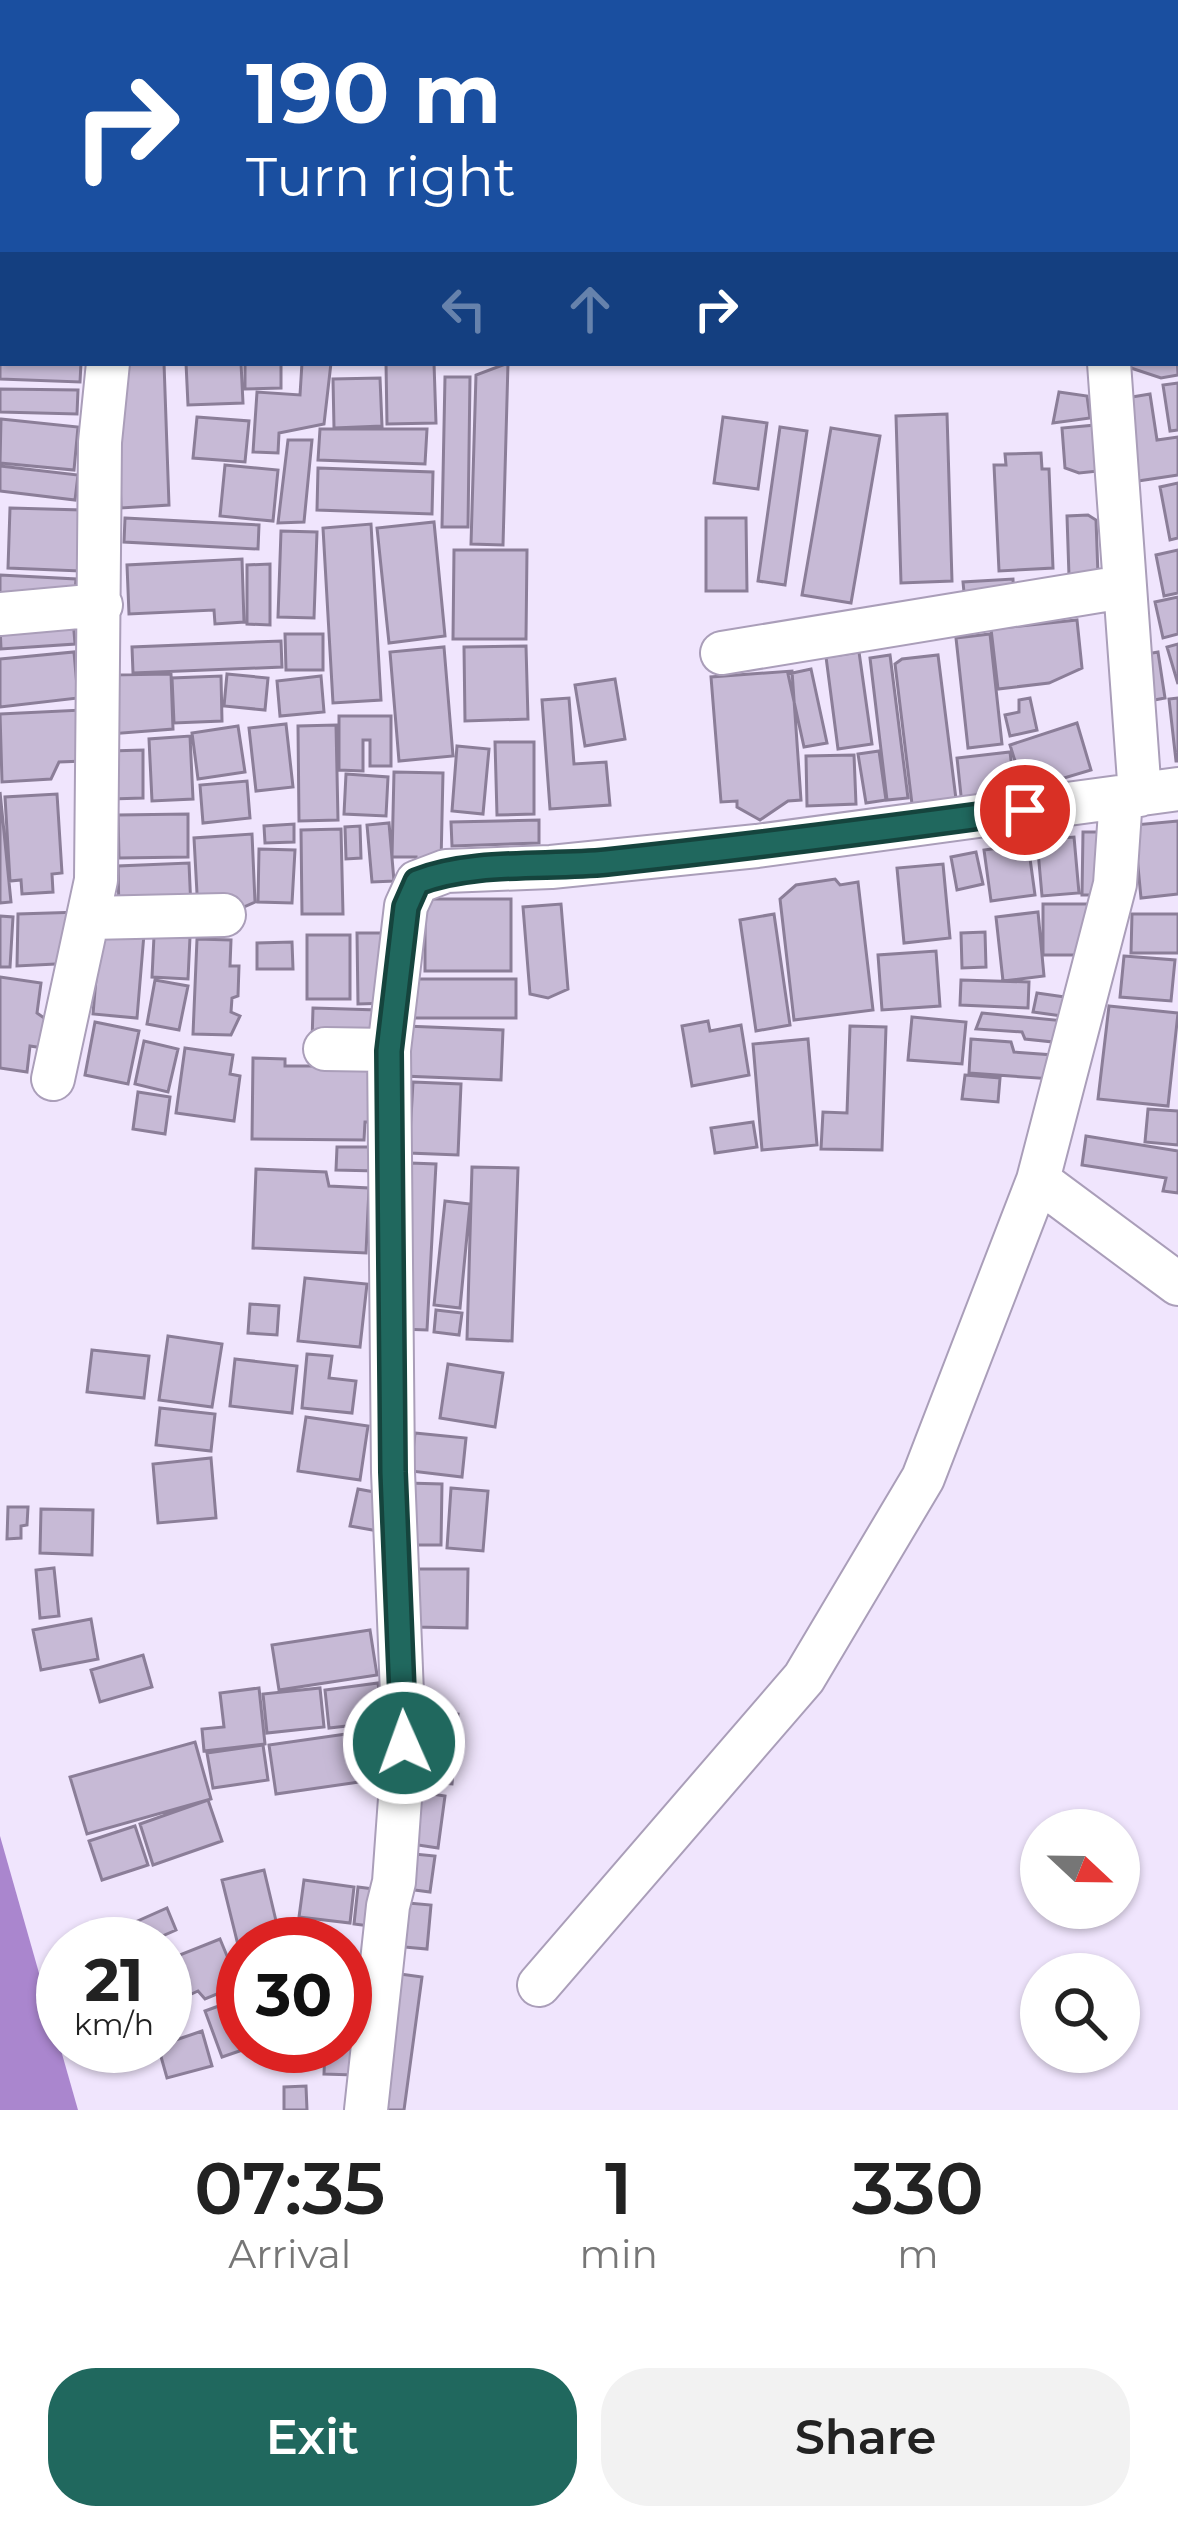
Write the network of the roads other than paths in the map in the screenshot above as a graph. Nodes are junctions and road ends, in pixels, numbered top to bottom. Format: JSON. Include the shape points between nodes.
{"nodes":[{"id":1,"x":108,"y":366,"type":"edge"},
{"id":2,"x":1109,"y":366,"type":"edge"},
{"id":3,"x":1123,"y":586,"type":"junction"},
{"id":4,"x":101,"y":605,"type":"junction"},
{"id":5,"x":0,"y":614,"type":"edge"},
{"id":6,"x":722,"y":652,"type":"dead end"},
{"id":7,"x":1146,"y":794,"type":"edge"},
{"id":8,"x":224,"y":915,"type":"dead end"},
{"id":9,"x":90,"y":918,"type":"junction"},
{"id":10,"x":326,"y":1049,"type":"dead end"},
{"id":11,"x":389,"y":1051,"type":"junction"},
{"id":12,"x":52,"y":1078,"type":"dead end"},
{"id":13,"x":1038,"y":1180,"type":"junction"},
{"id":14,"x":1178,"y":1284,"type":"edge"},
{"id":15,"x":539,"y":1985,"type":"dead end"},
{"id":16,"x":366,"y":2110,"type":"edge"}],
"edges":[{"from":1,"to":4,"type":"street"},
{"from":2,"to":3,"type":"street"},
{"from":3,"to":6,"type":"street"},
{"from":3,"to":7,"type":"street"},
{"from":4,"to":5,"type":"street"},
{"from":4,"to":9,"type":"street"},
{"from":7,"to":11,"type":"street","via":[[757,846],[446,871],[417,882],[406,907]]},
{"from":7,"to":13,"type":"street"},
{"from":8,"to":9,"type":"street"},
{"from":9,"to":12,"type":"street"},
{"from":10,"to":11,"type":"street"},
{"from":11,"to":16,"type":"street","via":[[404,1743]]},
{"from":13,"to":14,"type":"street"},
{"from":13,"to":15,"type":"street","via":[[923,1478],[804,1678]]}]}
